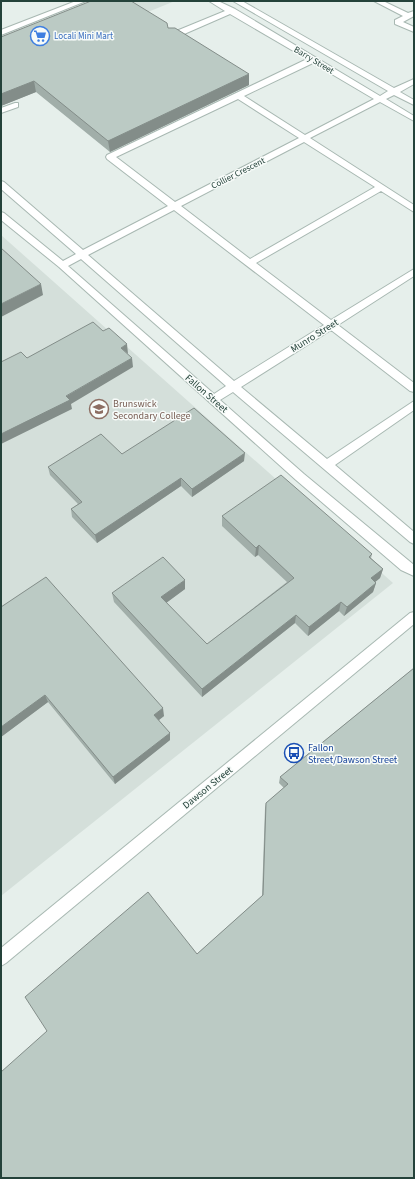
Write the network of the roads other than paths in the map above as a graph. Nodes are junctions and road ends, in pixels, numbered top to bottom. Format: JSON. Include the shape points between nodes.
{"nodes":[{"id":1,"x":82,"y":1,"type":"edge"},
{"id":2,"x":213,"y":1,"type":"edge"},
{"id":3,"x":237,"y":1,"type":"edge"},
{"id":4,"x":378,"y":1,"type":"edge"},
{"id":5,"x":254,"y":2,"type":"edge"},
{"id":6,"x":245,"y":6,"type":"junction"},
{"id":7,"x":232,"y":11,"type":"junction"},
{"id":8,"x":411,"y":15,"type":"edge"},
{"id":9,"x":414,"y":30,"type":"edge"},
{"id":10,"x":1,"y":33,"type":"edge"},
{"id":11,"x":172,"y":36,"type":"edge"},
{"id":12,"x":314,"y":60,"type":"junction"},
{"id":13,"x":414,"y":81,"type":"edge"},
{"id":14,"x":394,"y":92,"type":"junction"},
{"id":15,"x":238,"y":96,"type":"junction"},
{"id":16,"x":380,"y":99,"type":"junction"},
{"id":17,"x":414,"y":103,"type":"edge"},
{"id":18,"x":15,"y":106,"type":"edge"},
{"id":19,"x":1,"y":111,"type":"edge"},
{"id":20,"x":414,"y":119,"type":"edge"},
{"id":21,"x":304,"y":139,"type":"junction"},
{"id":22,"x":1,"y":184,"type":"edge"},
{"id":23,"x":380,"y":188,"type":"junction"},
{"id":24,"x":175,"y":206,"type":"junction"},
{"id":25,"x":414,"y":209,"type":"edge"},
{"id":26,"x":1,"y":214,"type":"edge"},
{"id":27,"x":81,"y":255,"type":"junction"},
{"id":28,"x":249,"y":263,"type":"junction"},
{"id":29,"x":62,"y":265,"type":"junction"},
{"id":30,"x":414,"y":272,"type":"edge"},
{"id":31,"x":331,"y":325,"type":"junction"},
{"id":32,"x":233,"y":386,"type":"junction"},
{"id":33,"x":414,"y":388,"type":"edge"},
{"id":34,"x":214,"y":399,"type":"junction"},
{"id":35,"x":414,"y":405,"type":"edge"},
{"id":36,"x":327,"y":465,"type":"junction"},
{"id":37,"x":414,"y":540,"type":"edge"},
{"id":38,"x":414,"y":571,"type":"edge"},
{"id":39,"x":414,"y":617,"type":"edge"},
{"id":40,"x":1,"y":958,"type":"edge"}],
"edges":[{"from":1,"to":10,"type":"street"},
{"from":2,"to":7,"type":"street","name":"Barry Street"},
{"from":3,"to":6,"type":"street","name":"Barry Street"},
{"from":4,"to":8,"type":"street"},
{"from":5,"to":6,"type":"street"},
{"from":6,"to":14,"type":"street","name":"Barry Street"},
{"from":7,"to":11,"type":"street"},
{"from":7,"to":12,"type":"street","name":"Barry Street"},
{"from":8,"to":9,"type":"street","via":[[398,22]]},
{"from":12,"to":15,"type":"street"},
{"from":12,"to":16,"type":"street","name":"Barry Street"},
{"from":13,"to":14,"type":"street","name":"Collier Crescent"},
{"from":14,"to":16,"type":"street","name":"Collier Crescent"},
{"from":14,"to":17,"type":"street","name":"Barry Street"},
{"from":15,"to":21,"type":"street"},
{"from":15,"to":24,"type":"street","via":[[110,157]]},
{"from":16,"to":20,"type":"street","name":"Barry Street"},
{"from":16,"to":21,"type":"street","name":"Collier Crescent"},
{"from":18,"to":19,"type":"street"},
{"from":21,"to":23,"type":"street"},
{"from":21,"to":24,"type":"street","name":"Collier Crescent"},
{"from":22,"to":27,"type":"street"},
{"from":23,"to":25,"type":"street"},
{"from":23,"to":28,"type":"street"},
{"from":24,"to":27,"type":"street","name":"Collier Crescent"},
{"from":24,"to":28,"type":"street"},
{"from":26,"to":29,"type":"street","name":"Fallon Street"},
{"from":27,"to":29,"type":"street","name":"Collier Crescent"},
{"from":27,"to":32,"type":"street"},
{"from":28,"to":31,"type":"street"},
{"from":29,"to":34,"type":"street","name":"Fallon Street"},
{"from":30,"to":31,"type":"street","name":"Munro Street"},
{"from":31,"to":32,"type":"street","name":"Munro Street"},
{"from":31,"to":33,"type":"street"},
{"from":32,"to":34,"type":"street","name":"Munro Street"},
{"from":32,"to":36,"type":"street"},
{"from":34,"to":38,"type":"street","name":"Fallon Street","via":[[300,477]]},
{"from":35,"to":36,"type":"street"},
{"from":36,"to":37,"type":"street"},
{"from":39,"to":40,"type":"street","name":"Dawson Street"}]}
